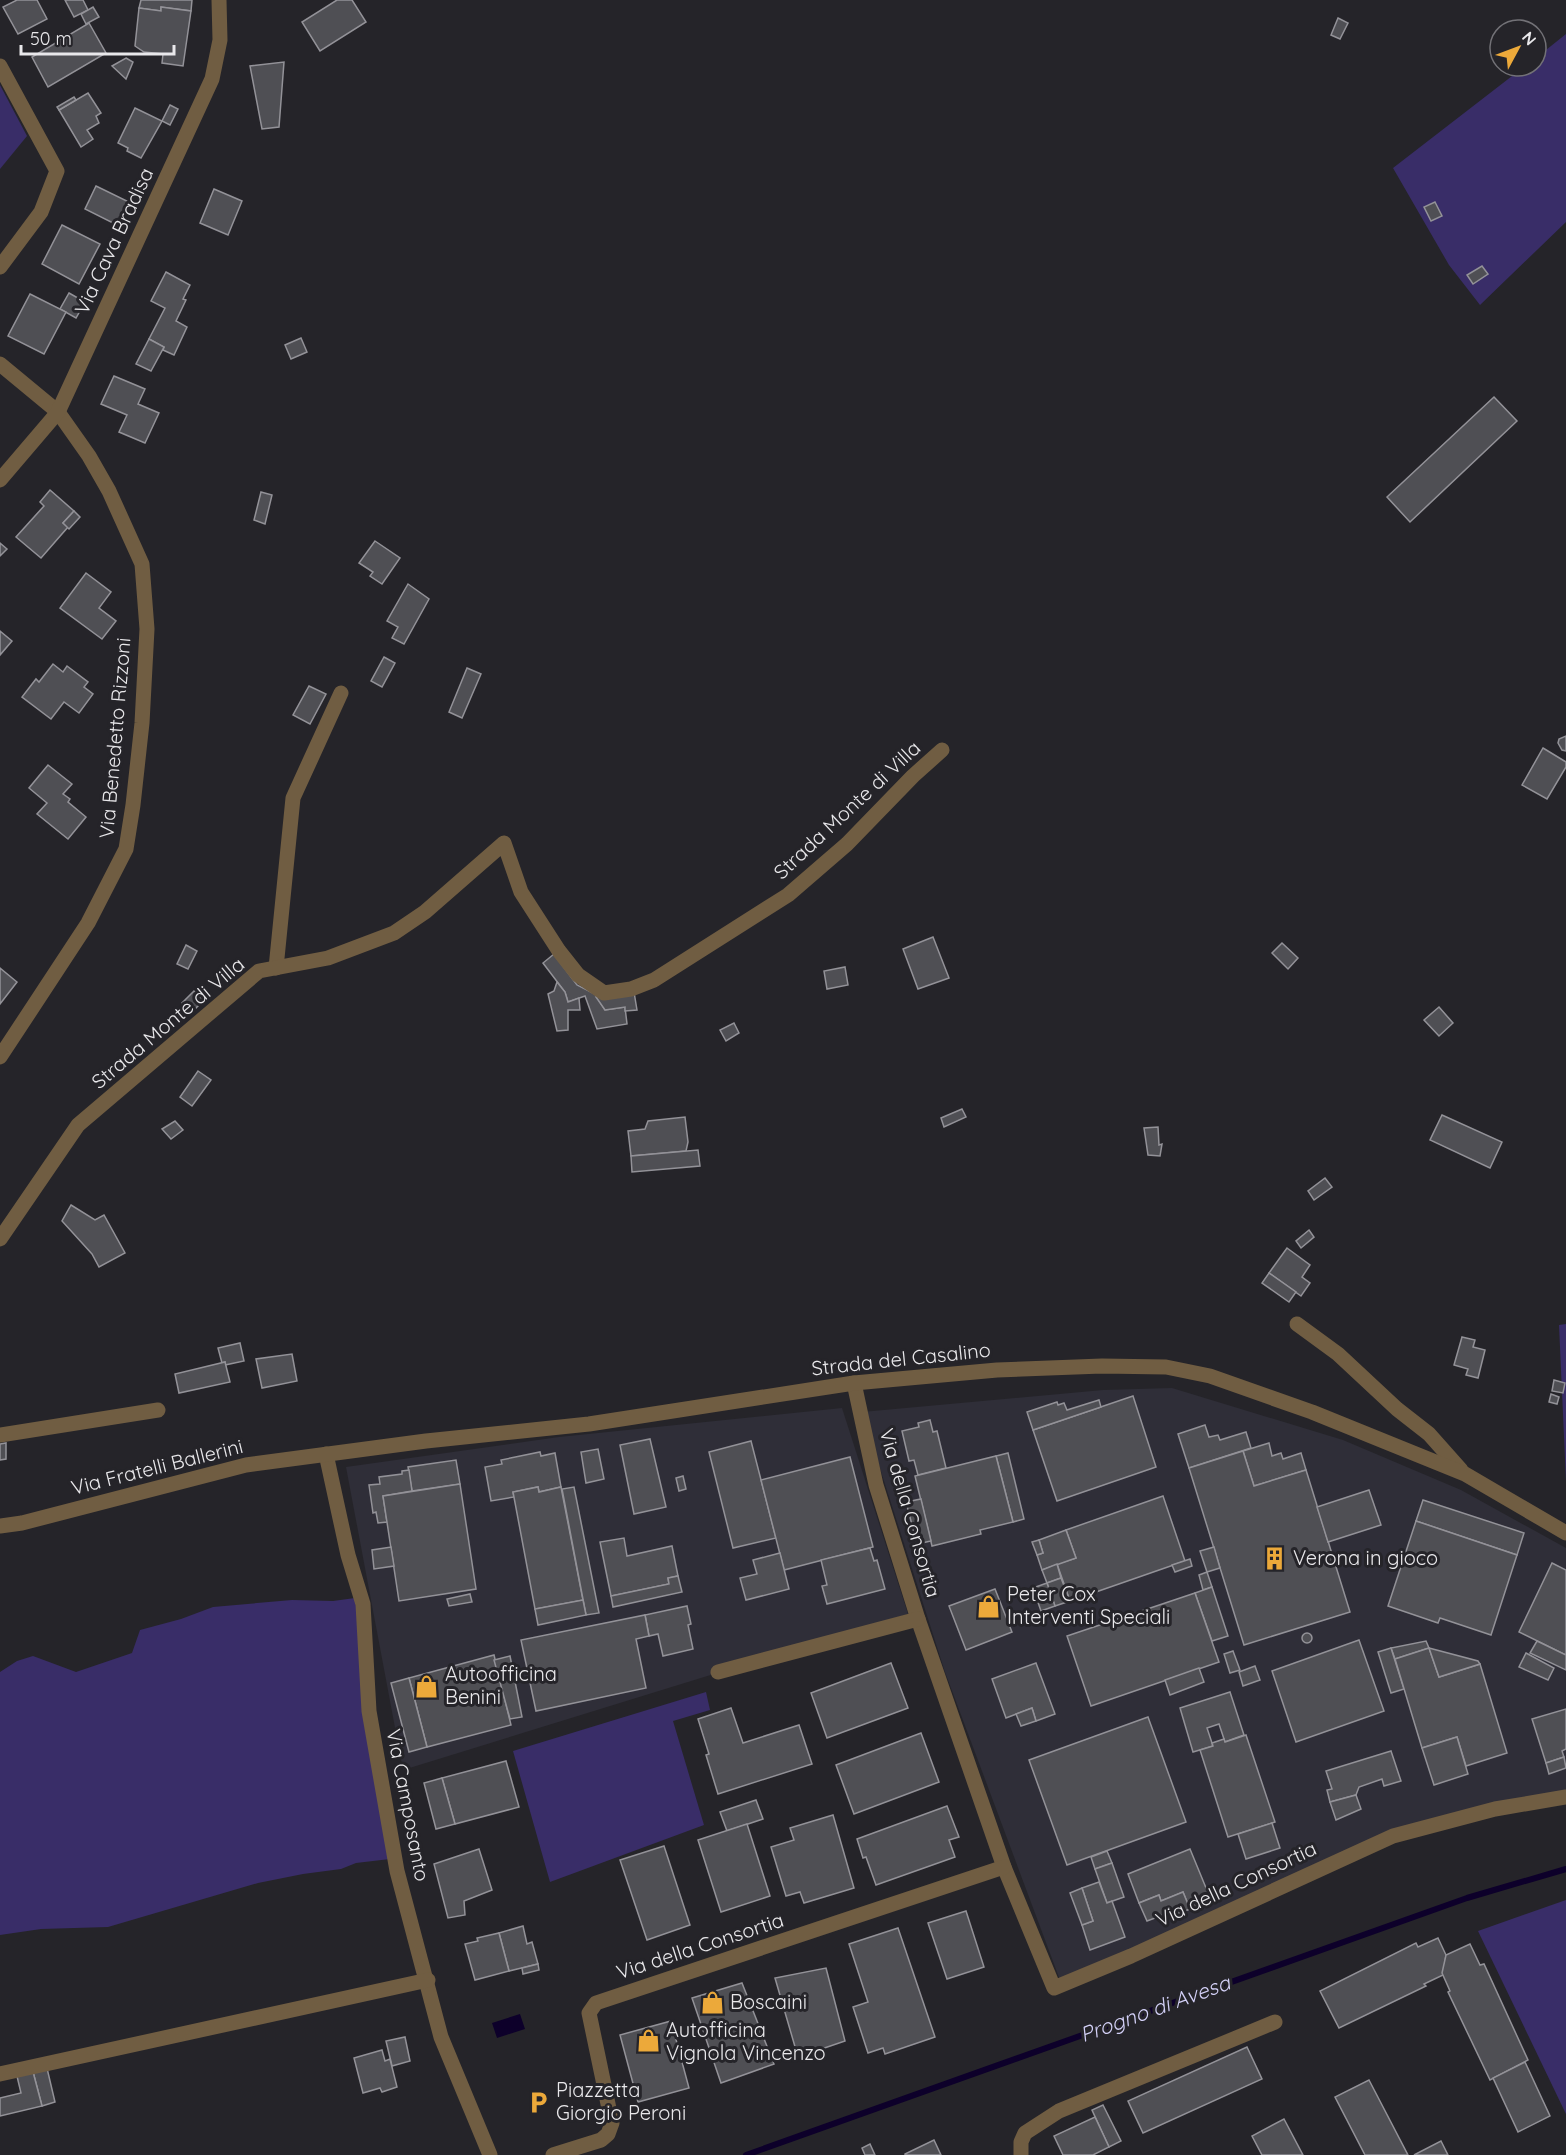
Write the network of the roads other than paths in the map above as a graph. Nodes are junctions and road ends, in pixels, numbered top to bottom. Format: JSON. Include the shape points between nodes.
{"nodes":[{"id":1,"x":219,"y":0,"type":"edge"},
{"id":2,"x":0,"y":66,"type":"edge"},
{"id":3,"x":0,"y":267,"type":"edge"},
{"id":4,"x":0,"y":364,"type":"edge"},
{"id":5,"x":58,"y":412,"type":"junction"},
{"id":6,"x":0,"y":480,"type":"edge"},
{"id":7,"x":341,"y":693,"type":"dead end"},
{"id":8,"x":942,"y":750,"type":"dead end"},
{"id":9,"x":276,"y":968,"type":"junction"},
{"id":10,"x":0,"y":1058,"type":"edge"},
{"id":11,"x":0,"y":1239,"type":"edge"},
{"id":12,"x":1297,"y":1324,"type":"dead end"},
{"id":13,"x":854,"y":1383,"type":"junction"},
{"id":14,"x":158,"y":1410,"type":"dead end"},
{"id":15,"x":0,"y":1435,"type":"edge"},
{"id":16,"x":326,"y":1454,"type":"junction"},
{"id":17,"x":1465,"y":1474,"type":"junction"},
{"id":18,"x":0,"y":1526,"type":"edge"},
{"id":19,"x":1566,"y":1533,"type":"edge"},
{"id":20,"x":918,"y":1619,"type":"junction"},
{"id":21,"x":718,"y":1672,"type":"dead end"},
{"id":22,"x":1566,"y":1797,"type":"edge"},
{"id":23,"x":1004,"y":1867,"type":"junction"},
{"id":24,"x":428,"y":1980,"type":"junction"},
{"id":25,"x":1275,"y":2022,"type":"dead end"},
{"id":26,"x":0,"y":2074,"type":"edge"},
{"id":27,"x":490,"y":2155,"type":"edge"},
{"id":28,"x":553,"y":2155,"type":"edge"},
{"id":29,"x":1022,"y":2155,"type":"edge"}],
"edges":[{"from":1,"to":5,"type":"street","name":"Via Cava Bradisa","via":[[219,40],[212,79]]},
{"from":2,"to":3,"type":"street","via":[[57,171],[41,212]]},
{"from":4,"to":5,"type":"street","name":"Via Benedetto Rizzoni"},
{"from":5,"to":6,"type":"street","name":"Via Cava Bradisa"},
{"from":5,"to":10,"type":"street","name":"Via Benedetto Rizzoni","via":[[109,491],[142,564],[147,629],[142,723],[126,849],[88,923]]},
{"from":7,"to":9,"type":"street","via":[[293,798]]},
{"from":8,"to":9,"type":"street","name":"Strada Monte di Villa","via":[[847,844],[788,895],[654,980],[631,989],[604,993],[578,975],[521,892],[504,843],[425,912],[394,933],[328,958]]},
{"from":9,"to":11,"type":"street","name":"Strada Monte di Villa","via":[[259,971],[78,1125]]},
{"from":12,"to":17,"type":"street","name":"Strada del Casalino","via":[[1338,1354],[1429,1434]]},
{"from":13,"to":16,"type":"street","name":"Strada del Casalino","via":[[589,1424]]},
{"from":13,"to":17,"type":"street","name":"Strada del Casalino","via":[[997,1370],[1166,1368],[1210,1376],[1245,1388]]},
{"from":13,"to":20,"type":"street","name":"Via della Consortia","via":[[876,1485]]},
{"from":14,"to":15,"type":"street"},
{"from":16,"to":18,"type":"street","name":"Via Fratelli Ballerini","via":[[246,1465]]},
{"from":16,"to":24,"type":"street","name":"Via Camposanto","via":[[363,1604],[369,1711],[397,1871]]},
{"from":17,"to":19,"type":"street","name":"Strada del Casalino"},
{"from":20,"to":21,"type":"street","name":"Via della Consortia"},
{"from":20,"to":23,"type":"street","name":"Via della Consortia"},
{"from":22,"to":23,"type":"street","name":"Via della Consortia","via":[[1495,1809],[1393,1836],[1054,1988]]},
{"from":23,"to":28,"type":"street","name":"Via della Consortia","via":[[596,2003],[589,2013],[612,2122],[608,2134],[601,2139]]},
{"from":24,"to":26,"type":"street"},
{"from":24,"to":27,"type":"street","name":"Via Camposanto","via":[[441,2037]]},
{"from":25,"to":29,"type":"street","via":[[1059,2111],[1025,2133]]}]}
